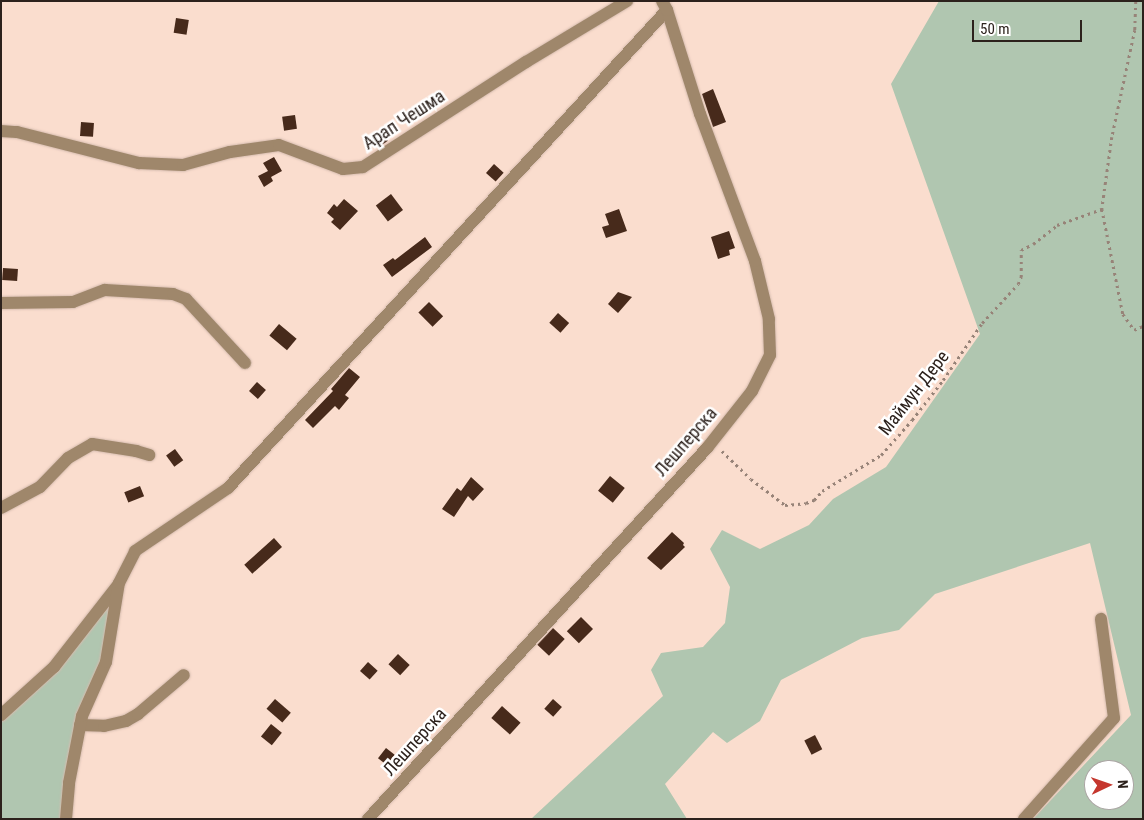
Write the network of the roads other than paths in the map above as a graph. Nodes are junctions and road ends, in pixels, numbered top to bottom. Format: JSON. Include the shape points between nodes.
{"nodes":[{"id":1,"x":627,"y":1,"type":"edge"},
{"id":2,"x":664,"y":6,"type":"edge"},
{"id":3,"x":1,"y":131,"type":"edge"},
{"id":4,"x":1,"y":302,"type":"edge"},
{"id":5,"x":245,"y":363,"type":"dead end"},
{"id":6,"x":149,"y":455,"type":"dead end"},
{"id":7,"x":1,"y":508,"type":"edge"},
{"id":8,"x":119,"y":583,"type":"junction"},
{"id":9,"x":1101,"y":618,"type":"dead end"},
{"id":10,"x":184,"y":675,"type":"dead end"},
{"id":11,"x":1,"y":715,"type":"edge"},
{"id":12,"x":80,"y":725,"type":"junction"},
{"id":13,"x":66,"y":819,"type":"edge"},
{"id":14,"x":368,"y":819,"type":"edge"},
{"id":15,"x":1024,"y":819,"type":"edge"}],
"edges":[{"from":1,"to":3,"type":"street","name":"Арап Чешма","via":[[363,167],[343,170],[279,145],[230,152],[183,165],[139,163],[17,132]]},
{"from":2,"to":8,"type":"street","via":[[228,488],[135,551]]},
{"from":2,"to":14,"type":"street","name":"Лешперска","via":[[755,261],[769,319],[770,354],[752,391],[712,441]]},
{"from":4,"to":5,"type":"street","via":[[73,302],[106,290],[174,294],[186,299]]},
{"from":6,"to":7,"type":"street","via":[[92,444],[68,458],[40,487]]},
{"from":8,"to":11,"type":"street","via":[[54,667]]},
{"from":8,"to":12,"type":"street","via":[[106,662]]},
{"from":9,"to":15,"type":"street","via":[[1114,718]]},
{"from":10,"to":12,"type":"street","via":[[126,721],[104,726]]},
{"from":12,"to":13,"type":"street"}]}
